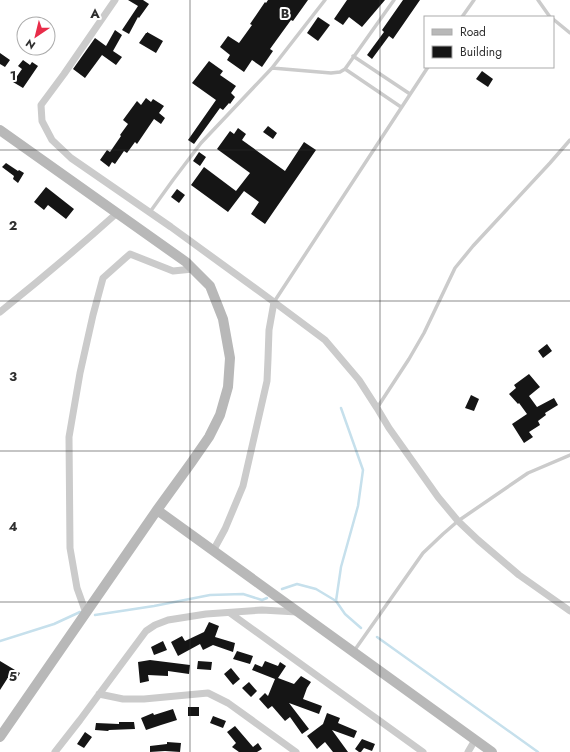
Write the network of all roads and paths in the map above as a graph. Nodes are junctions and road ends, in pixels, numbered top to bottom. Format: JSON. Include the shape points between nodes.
{"nodes":[{"id":1,"x":115,"y":0,"type":"edge"},
{"id":2,"x":325,"y":0,"type":"edge"},
{"id":3,"x":394,"y":0,"type":"edge"},
{"id":4,"x":474,"y":0,"type":"edge"},
{"id":5,"x":538,"y":0,"type":"edge"},
{"id":6,"x":463,"y":16,"type":"edge"},
{"id":7,"x":549,"y":16,"type":"edge"},
{"id":8,"x":554,"y":20,"type":"edge"},
{"id":9,"x":570,"y":33,"type":"edge"},
{"id":10,"x":353,"y":56,"type":"junction"},
{"id":11,"x":272,"y":68,"type":"junction"},
{"id":12,"x":427,"y":68,"type":"edge"},
{"id":13,"x":344,"y":69,"type":"junction"},
{"id":14,"x":410,"y":94,"type":"junction"},
{"id":15,"x":401,"y":107,"type":"junction"},
{"id":16,"x":0,"y":130,"type":"edge"},
{"id":17,"x":570,"y":140,"type":"edge"},
{"id":18,"x":150,"y":212,"type":"junction"},
{"id":19,"x":117,"y":213,"type":"junction"},
{"id":20,"x":193,"y":269,"type":"junction"},
{"id":21,"x":274,"y":302,"type":"junction"},
{"id":22,"x":0,"y":312,"type":"edge"},
{"id":23,"x":377,"y":408,"type":"junction"},
{"id":24,"x":570,"y":455,"type":"edge"},
{"id":25,"x":157,"y":510,"type":"junction"},
{"id":26,"x":458,"y":521,"type":"junction"},
{"id":27,"x":213,"y":551,"type":"junction"},
{"id":28,"x":570,"y":611,"type":"edge"},
{"id":29,"x":298,"y":612,"type":"junction"},
{"id":30,"x":86,"y":613,"type":"junction"},
{"id":31,"x":230,"y":613,"type":"junction"},
{"id":32,"x":353,"y":652,"type":"junction"},
{"id":33,"x":99,"y":694,"type":"junction"},
{"id":34,"x":0,"y":737,"type":"edge"},
{"id":35,"x":476,"y":740,"type":"junction"},
{"id":36,"x":55,"y":752,"type":"edge"},
{"id":37,"x":296,"y":752,"type":"edge"},
{"id":38,"x":423,"y":752,"type":"edge"},
{"id":39,"x":468,"y":752,"type":"edge"},
{"id":40,"x":492,"y":752,"type":"edge"}],
"edges":[{"from":1,"to":18,"type":"street","via":[[41,105],[42,121],[52,140],[71,158]]},
{"from":2,"to":11,"type":"lane"},
{"from":3,"to":10,"type":"lane"},
{"from":4,"to":6,"type":"lane"},
{"from":5,"to":7,"type":"lane"},
{"from":8,"to":9,"type":"lane"},
{"from":10,"to":13,"type":"lane"},
{"from":10,"to":14,"type":"lane"},
{"from":11,"to":13,"type":"lane","via":[[331,73]]},
{"from":11,"to":18,"type":"lane","via":[[201,143]]},
{"from":12,"to":14,"type":"lane"},
{"from":13,"to":15,"type":"lane"},
{"from":14,"to":15,"type":"lane"},
{"from":15,"to":21,"type":"lane"},
{"from":16,"to":19,"type":"street"},
{"from":17,"to":23,"type":"lane","via":[[454,268],[424,333]]},
{"from":18,"to":21,"type":"street"},
{"from":19,"to":20,"type":"street"},
{"from":19,"to":22,"type":"street"},
{"from":20,"to":25,"type":"street","via":[[210,286],[224,319],[230,358],[228,387],[220,415],[209,437]]},
{"from":20,"to":30,"type":"street","via":[[173,271],[130,254],[103,278],[80,373],[69,437],[70,548],[77,588]]},
{"from":21,"to":23,"type":"street","via":[[325,340],[359,380]]},
{"from":21,"to":27,"type":"street","via":[[269,330],[267,381],[243,486]]},
{"from":23,"to":26,"type":"street","via":[[438,497]]},
{"from":24,"to":26,"type":"lane","via":[[528,473]]},
{"from":25,"to":27,"type":"street"},
{"from":25,"to":30,"type":"street"},
{"from":26,"to":28,"type":"street","via":[[519,575]]},
{"from":26,"to":32,"type":"lane","via":[[423,553]]},
{"from":27,"to":29,"type":"street"},
{"from":29,"to":31,"type":"street","via":[[262,610]]},
{"from":29,"to":32,"type":"street"},
{"from":30,"to":34,"type":"street"},
{"from":31,"to":33,"type":"street","via":[[168,620],[155,625],[146,631]]},
{"from":31,"to":38,"type":"street"},
{"from":32,"to":35,"type":"street"},
{"from":33,"to":36,"type":"street"},
{"from":33,"to":37,"type":"street","via":[[124,699],[144,699],[208,693],[228,703]]},
{"from":35,"to":39,"type":"street"},
{"from":35,"to":40,"type":"street"}]}
